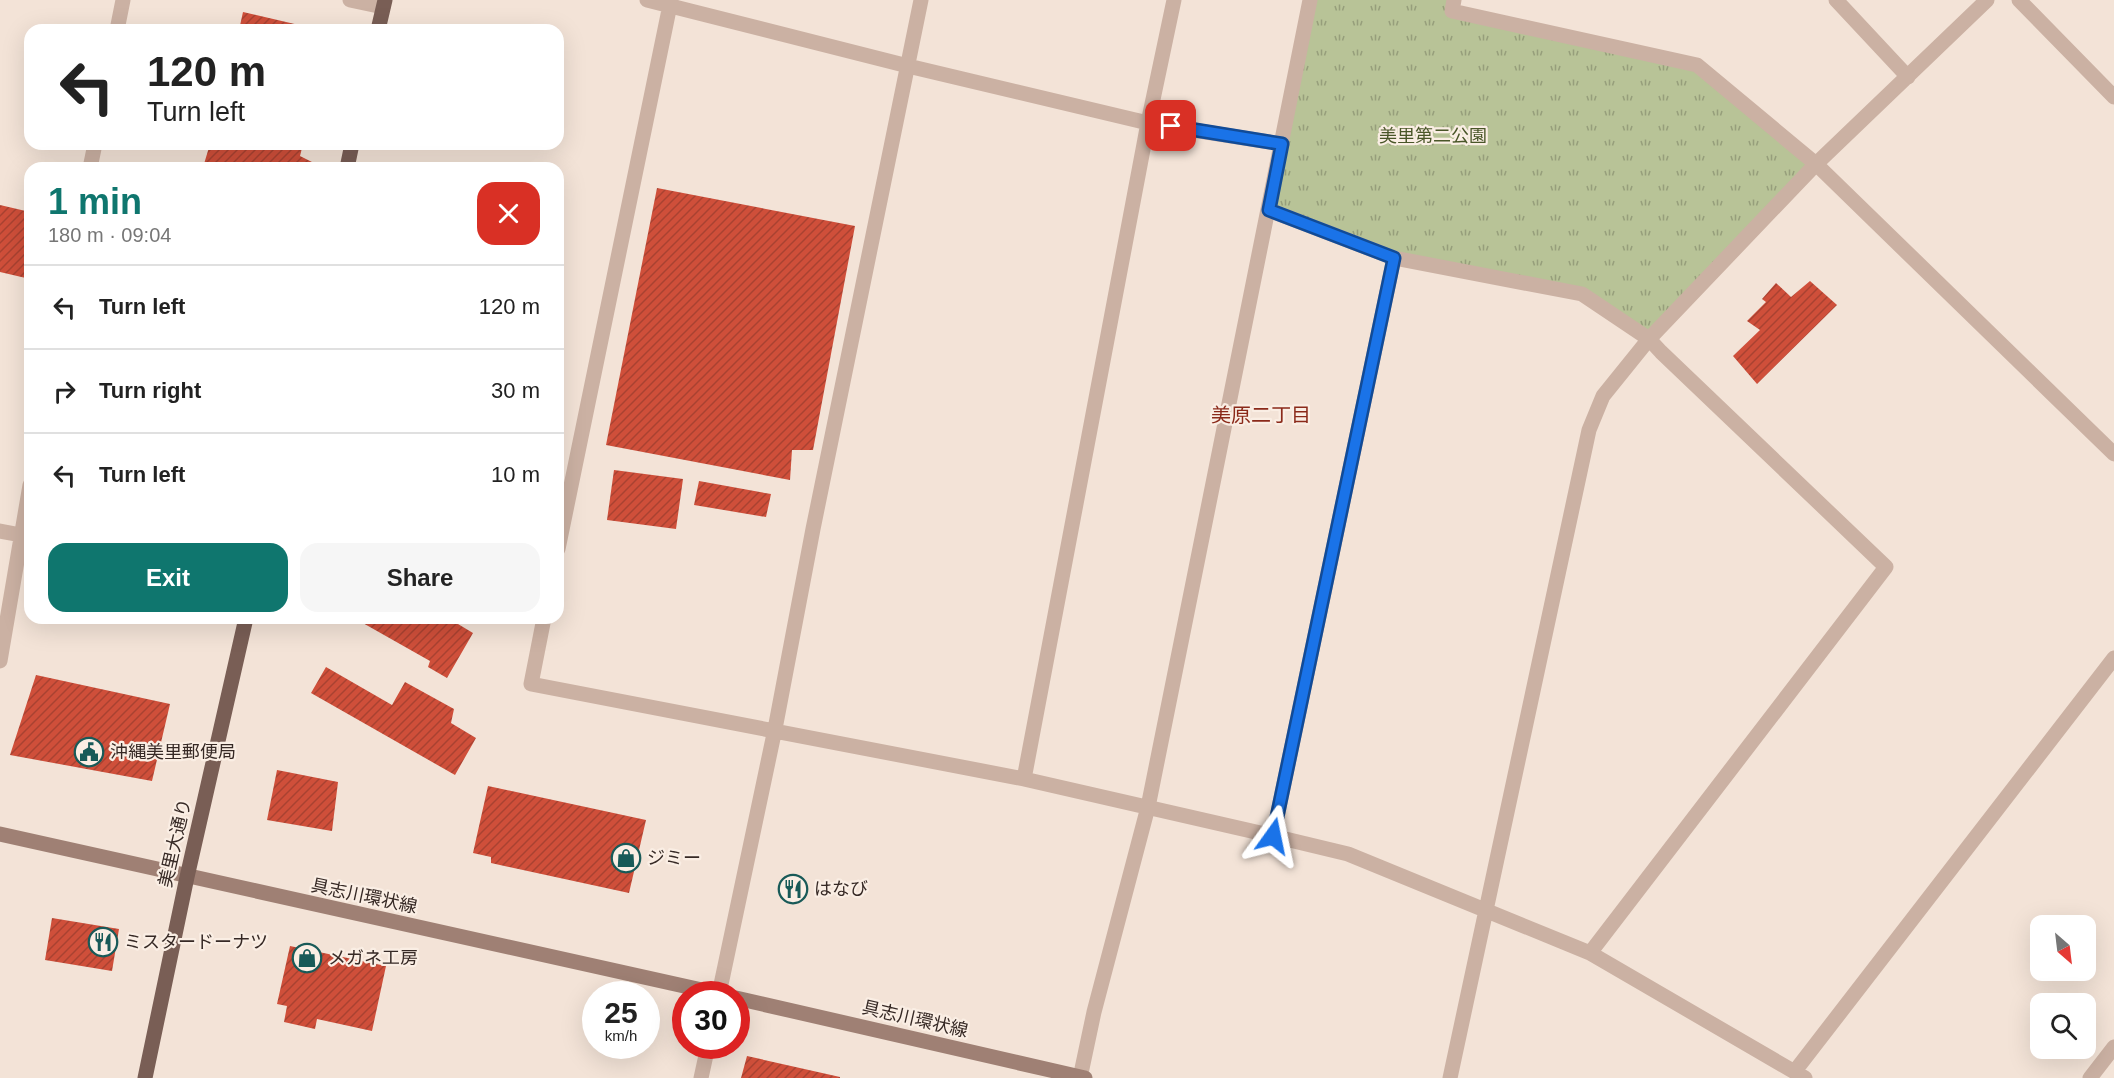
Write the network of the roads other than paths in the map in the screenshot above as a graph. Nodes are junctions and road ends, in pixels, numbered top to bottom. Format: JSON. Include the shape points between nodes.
{"nodes":[{"id":1,"x":123,"y":0,"type":"edge"},
{"id":2,"x":350,"y":0,"type":"edge"},
{"id":3,"x":647,"y":0,"type":"edge"},
{"id":4,"x":921,"y":0,"type":"edge"},
{"id":5,"x":1174,"y":0,"type":"edge"},
{"id":6,"x":1310,"y":0,"type":"edge"},
{"id":7,"x":1454,"y":0,"type":"edge"},
{"id":8,"x":1836,"y":0,"type":"edge"},
{"id":9,"x":1987,"y":0,"type":"edge"},
{"id":10,"x":2019,"y":0,"type":"edge"},
{"id":11,"x":671,"y":2,"type":"edge"},
{"id":12,"x":384,"y":4,"type":"edge"},
{"id":13,"x":118,"y":24,"type":"edge"},
{"id":14,"x":379,"y":24,"type":"edge"},
{"id":15,"x":908,"y":66,"type":"junction"},
{"id":16,"x":1908,"y":77,"type":"junction"},
{"id":17,"x":2114,"y":98,"type":"edge"},
{"id":18,"x":1148,"y":123,"type":"junction"},
{"id":19,"x":1282,"y":144,"type":"junction"},
{"id":20,"x":1816,"y":164,"type":"junction"},
{"id":21,"x":1269,"y":210,"type":"junction"},
{"id":22,"x":1394,"y":258,"type":"junction"},
{"id":23,"x":1649,"y":339,"type":"junction"},
{"id":24,"x":2114,"y":454,"type":"edge"},
{"id":25,"x":24,"y":518,"type":"edge"},
{"id":26,"x":564,"y":520,"type":"edge"},
{"id":27,"x":0,"y":531,"type":"edge"},
{"id":28,"x":21,"y":535,"type":"junction"},
{"id":29,"x":245,"y":624,"type":"edge"},
{"id":30,"x":543,"y":624,"type":"edge"},
{"id":31,"x":2114,"y":658,"type":"edge"},
{"id":32,"x":0,"y":661,"type":"edge"},
{"id":33,"x":775,"y":729,"type":"junction"},
{"id":34,"x":1024,"y":778,"type":"junction"},
{"id":35,"x":1148,"y":807,"type":"junction"},
{"id":36,"x":0,"y":834,"type":"edge"},
{"id":37,"x":1273,"y":836,"type":"junction"},
{"id":38,"x":187,"y":877,"type":"junction"},
{"id":39,"x":1485,"y":909,"type":"junction"},
{"id":40,"x":1590,"y":953,"type":"junction"},
{"id":41,"x":722,"y":981,"type":"edge"},
{"id":42,"x":672,"y":984,"type":"edge"},
{"id":43,"x":750,"y":1001,"type":"edge"},
{"id":44,"x":2114,"y":1047,"type":"edge"},
{"id":45,"x":705,"y":1059,"type":"edge"},
{"id":46,"x":1800,"y":1075,"type":"edge"},
{"id":47,"x":145,"y":1078,"type":"edge"},
{"id":48,"x":701,"y":1078,"type":"edge"},
{"id":49,"x":1082,"y":1078,"type":"edge"},
{"id":50,"x":1450,"y":1078,"type":"edge"},
{"id":51,"x":2090,"y":1078,"type":"edge"}],
"edges":[{"from":1,"to":13,"type":"street"},
{"from":2,"to":12,"type":"street"},
{"from":3,"to":11,"type":"street"},
{"from":4,"to":15,"type":"street"},
{"from":5,"to":18,"type":"street"},
{"from":6,"to":19,"type":"street"},
{"from":7,"to":20,"type":"street","via":[[1452,11],[1697,65]]},
{"from":8,"to":16,"type":"street"},
{"from":9,"to":16,"type":"street"},
{"from":10,"to":17,"type":"street"},
{"from":11,"to":15,"type":"street"},
{"from":11,"to":26,"type":"street"},
{"from":12,"to":14,"type":"main road"},
{"from":15,"to":18,"type":"street"},
{"from":15,"to":33,"type":"street"},
{"from":16,"to":20,"type":"street"},
{"from":18,"to":19,"type":"street"},
{"from":18,"to":34,"type":"street"},
{"from":19,"to":21,"type":"street"},
{"from":20,"to":23,"type":"street"},
{"from":20,"to":24,"type":"street"},
{"from":21,"to":22,"type":"street"},
{"from":21,"to":35,"type":"street"},
{"from":22,"to":23,"type":"street","via":[[1582,294]]},
{"from":22,"to":37,"type":"street"},
{"from":23,"to":39,"type":"street","via":[[1603,396],[1589,430]]},
{"from":23,"to":40,"type":"street","via":[[1886,567]]},
{"from":25,"to":28,"type":"street"},
{"from":27,"to":28,"type":"street"},
{"from":28,"to":32,"type":"street"},
{"from":29,"to":38,"type":"main road","name":"美里大通り"},
{"from":30,"to":33,"type":"street","via":[[531,684]]},
{"from":31,"to":46,"type":"street"},
{"from":33,"to":34,"type":"street"},
{"from":33,"to":41,"type":"street"},
{"from":34,"to":35,"type":"street"},
{"from":35,"to":37,"type":"street"},
{"from":35,"to":49,"type":"street","via":[[1094,1012]]},
{"from":36,"to":38,"type":"main road","name":"具志川環状線"},
{"from":37,"to":39,"type":"street","via":[[1347,854]]},
{"from":38,"to":42,"type":"main road","name":"具志川環状線"},
{"from":38,"to":47,"type":"main road","name":"美里大通り"},
{"from":39,"to":40,"type":"street"},
{"from":39,"to":50,"type":"street"},
{"from":40,"to":46,"type":"street"},
{"from":43,"to":49,"type":"main road","name":"具志川環状線"},
{"from":44,"to":51,"type":"street"},
{"from":45,"to":48,"type":"street"}]}
